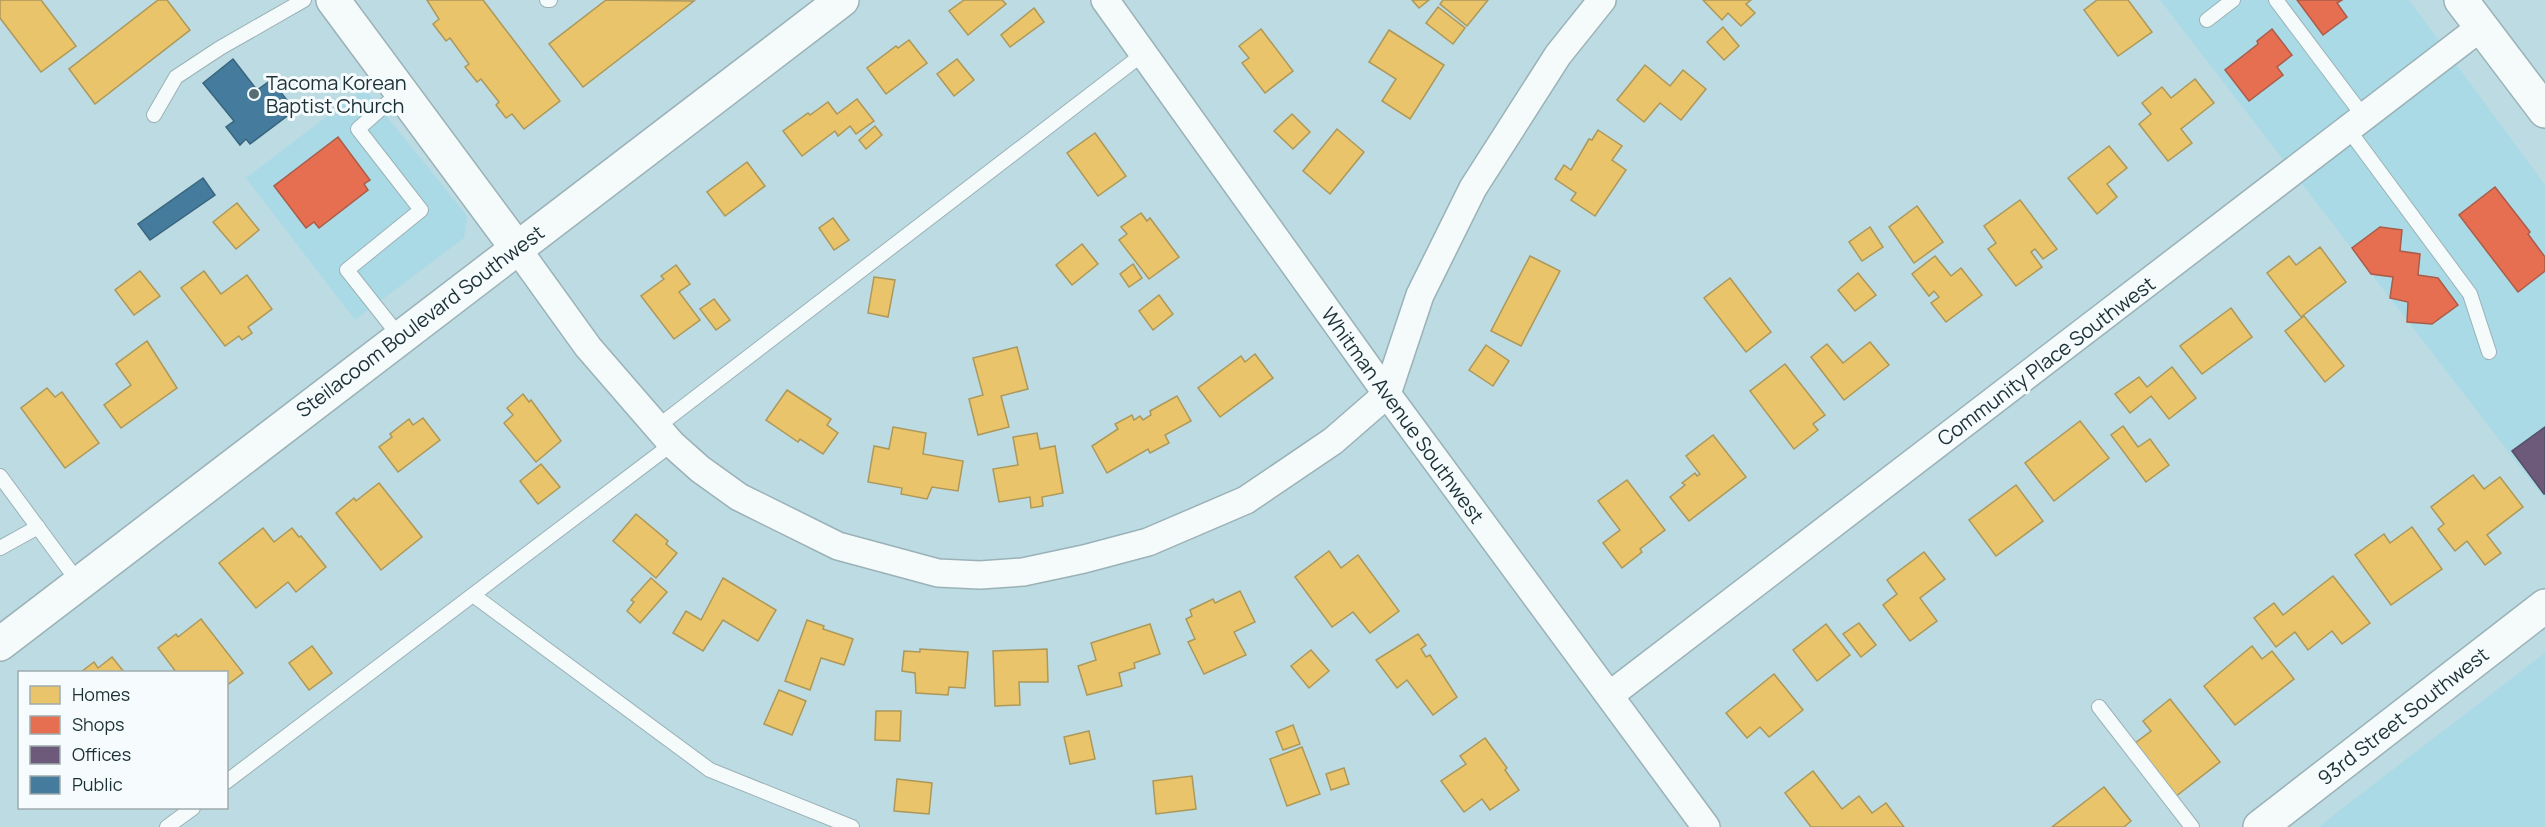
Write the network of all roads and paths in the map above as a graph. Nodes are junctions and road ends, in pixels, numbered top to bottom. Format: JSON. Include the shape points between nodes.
{"nodes":[{"id":1,"x":304,"y":0,"type":"edge"},
{"id":2,"x":842,"y":0,"type":"edge"},
{"id":3,"x":1105,"y":0,"type":"edge"},
{"id":4,"x":1602,"y":0,"type":"edge"},
{"id":5,"x":2233,"y":0,"type":"edge"},
{"id":6,"x":2276,"y":0,"type":"edge"},
{"id":7,"x":2461,"y":0,"type":"edge"},
{"id":8,"x":341,"y":3,"type":"edge"},
{"id":9,"x":2207,"y":20,"type":"dead end"},
{"id":10,"x":2481,"y":27,"type":"junction"},
{"id":11,"x":1143,"y":54,"type":"junction"},
{"id":12,"x":401,"y":91,"type":"junction"},
{"id":13,"x":2545,"y":111,"type":"edge"},
{"id":14,"x":154,"y":115,"type":"dead end"},
{"id":15,"x":2356,"y":123,"type":"junction"},
{"id":16,"x":516,"y":247,"type":"junction"},
{"id":17,"x":400,"y":337,"type":"junction"},
{"id":18,"x":2489,"y":352,"type":"dead end"},
{"id":19,"x":1387,"y":394,"type":"junction"},
{"id":20,"x":664,"y":435,"type":"junction"},
{"id":21,"x":0,"y":476,"type":"edge"},
{"id":22,"x":38,"y":528,"type":"junction"},
{"id":23,"x":0,"y":548,"type":"edge"},
{"id":24,"x":79,"y":583,"type":"junction"},
{"id":25,"x":473,"y":595,"type":"junction"},
{"id":26,"x":2545,"y":606,"type":"edge"},
{"id":27,"x":0,"y":644,"type":"edge"},
{"id":28,"x":1610,"y":695,"type":"junction"},
{"id":29,"x":2099,"y":707,"type":"dead end"},
{"id":30,"x":228,"y":780,"type":"edge"},
{"id":31,"x":190,"y":809,"type":"edge"},
{"id":32,"x":167,"y":827,"type":"edge"},
{"id":33,"x":852,"y":827,"type":"edge"},
{"id":34,"x":1706,"y":827,"type":"edge"},
{"id":35,"x":2192,"y":827,"type":"edge"},
{"id":36,"x":2260,"y":827,"type":"edge"}],
"edges":[{"from":1,"to":14,"type":"lane","via":[[176,77]]},
{"from":2,"to":16,"type":"main road","name":"Steilacoom Boulevard Southwest"},
{"from":3,"to":11,"type":"street","name":"Whitman Avenue Southwest"},
{"from":4,"to":19,"type":"street","via":[[1558,55],[1473,188],[1420,295]]},
{"from":5,"to":9,"type":"lane"},
{"from":6,"to":15,"type":"lane"},
{"from":7,"to":10,"type":"main road"},
{"from":8,"to":12,"type":"main road"},
{"from":10,"to":13,"type":"main road"},
{"from":10,"to":15,"type":"street","name":"Community Place Southwest"},
{"from":11,"to":19,"type":"street","name":"Whitman Avenue Southwest"},
{"from":11,"to":20,"type":"lane"},
{"from":12,"to":16,"type":"main road"},
{"from":12,"to":17,"type":"lane","via":[[358,129],[422,210],[347,270]]},
{"from":15,"to":18,"type":"lane","via":[[2470,294]]},
{"from":15,"to":28,"type":"street","name":"Community Place Southwest"},
{"from":16,"to":17,"type":"main road","name":"Steilacoom Boulevard Southwest"},
{"from":16,"to":20,"type":"street","via":[[588,347]]},
{"from":17,"to":24,"type":"main road","name":"Steilacoom Boulevard Southwest"},
{"from":19,"to":20,"type":"street","via":[[1333,441],[1246,500],[1148,542],[1023,572],[980,575],[938,573],[838,546],[739,496],[700,469]]},
{"from":19,"to":28,"type":"street","name":"Whitman Avenue Southwest"},
{"from":20,"to":25,"type":"lane"},
{"from":21,"to":22,"type":"lane"},
{"from":22,"to":23,"type":"lane"},
{"from":22,"to":24,"type":"lane"},
{"from":24,"to":27,"type":"main road","name":"Steilacoom Boulevard Southwest"},
{"from":25,"to":30,"type":"lane"},
{"from":25,"to":33,"type":"lane","via":[[710,770]]},
{"from":26,"to":36,"type":"main road","name":"93rd Street Southwest"},
{"from":28,"to":34,"type":"street","name":"Whitman Avenue Southwest"},
{"from":29,"to":35,"type":"lane"},
{"from":31,"to":32,"type":"lane"}]}
